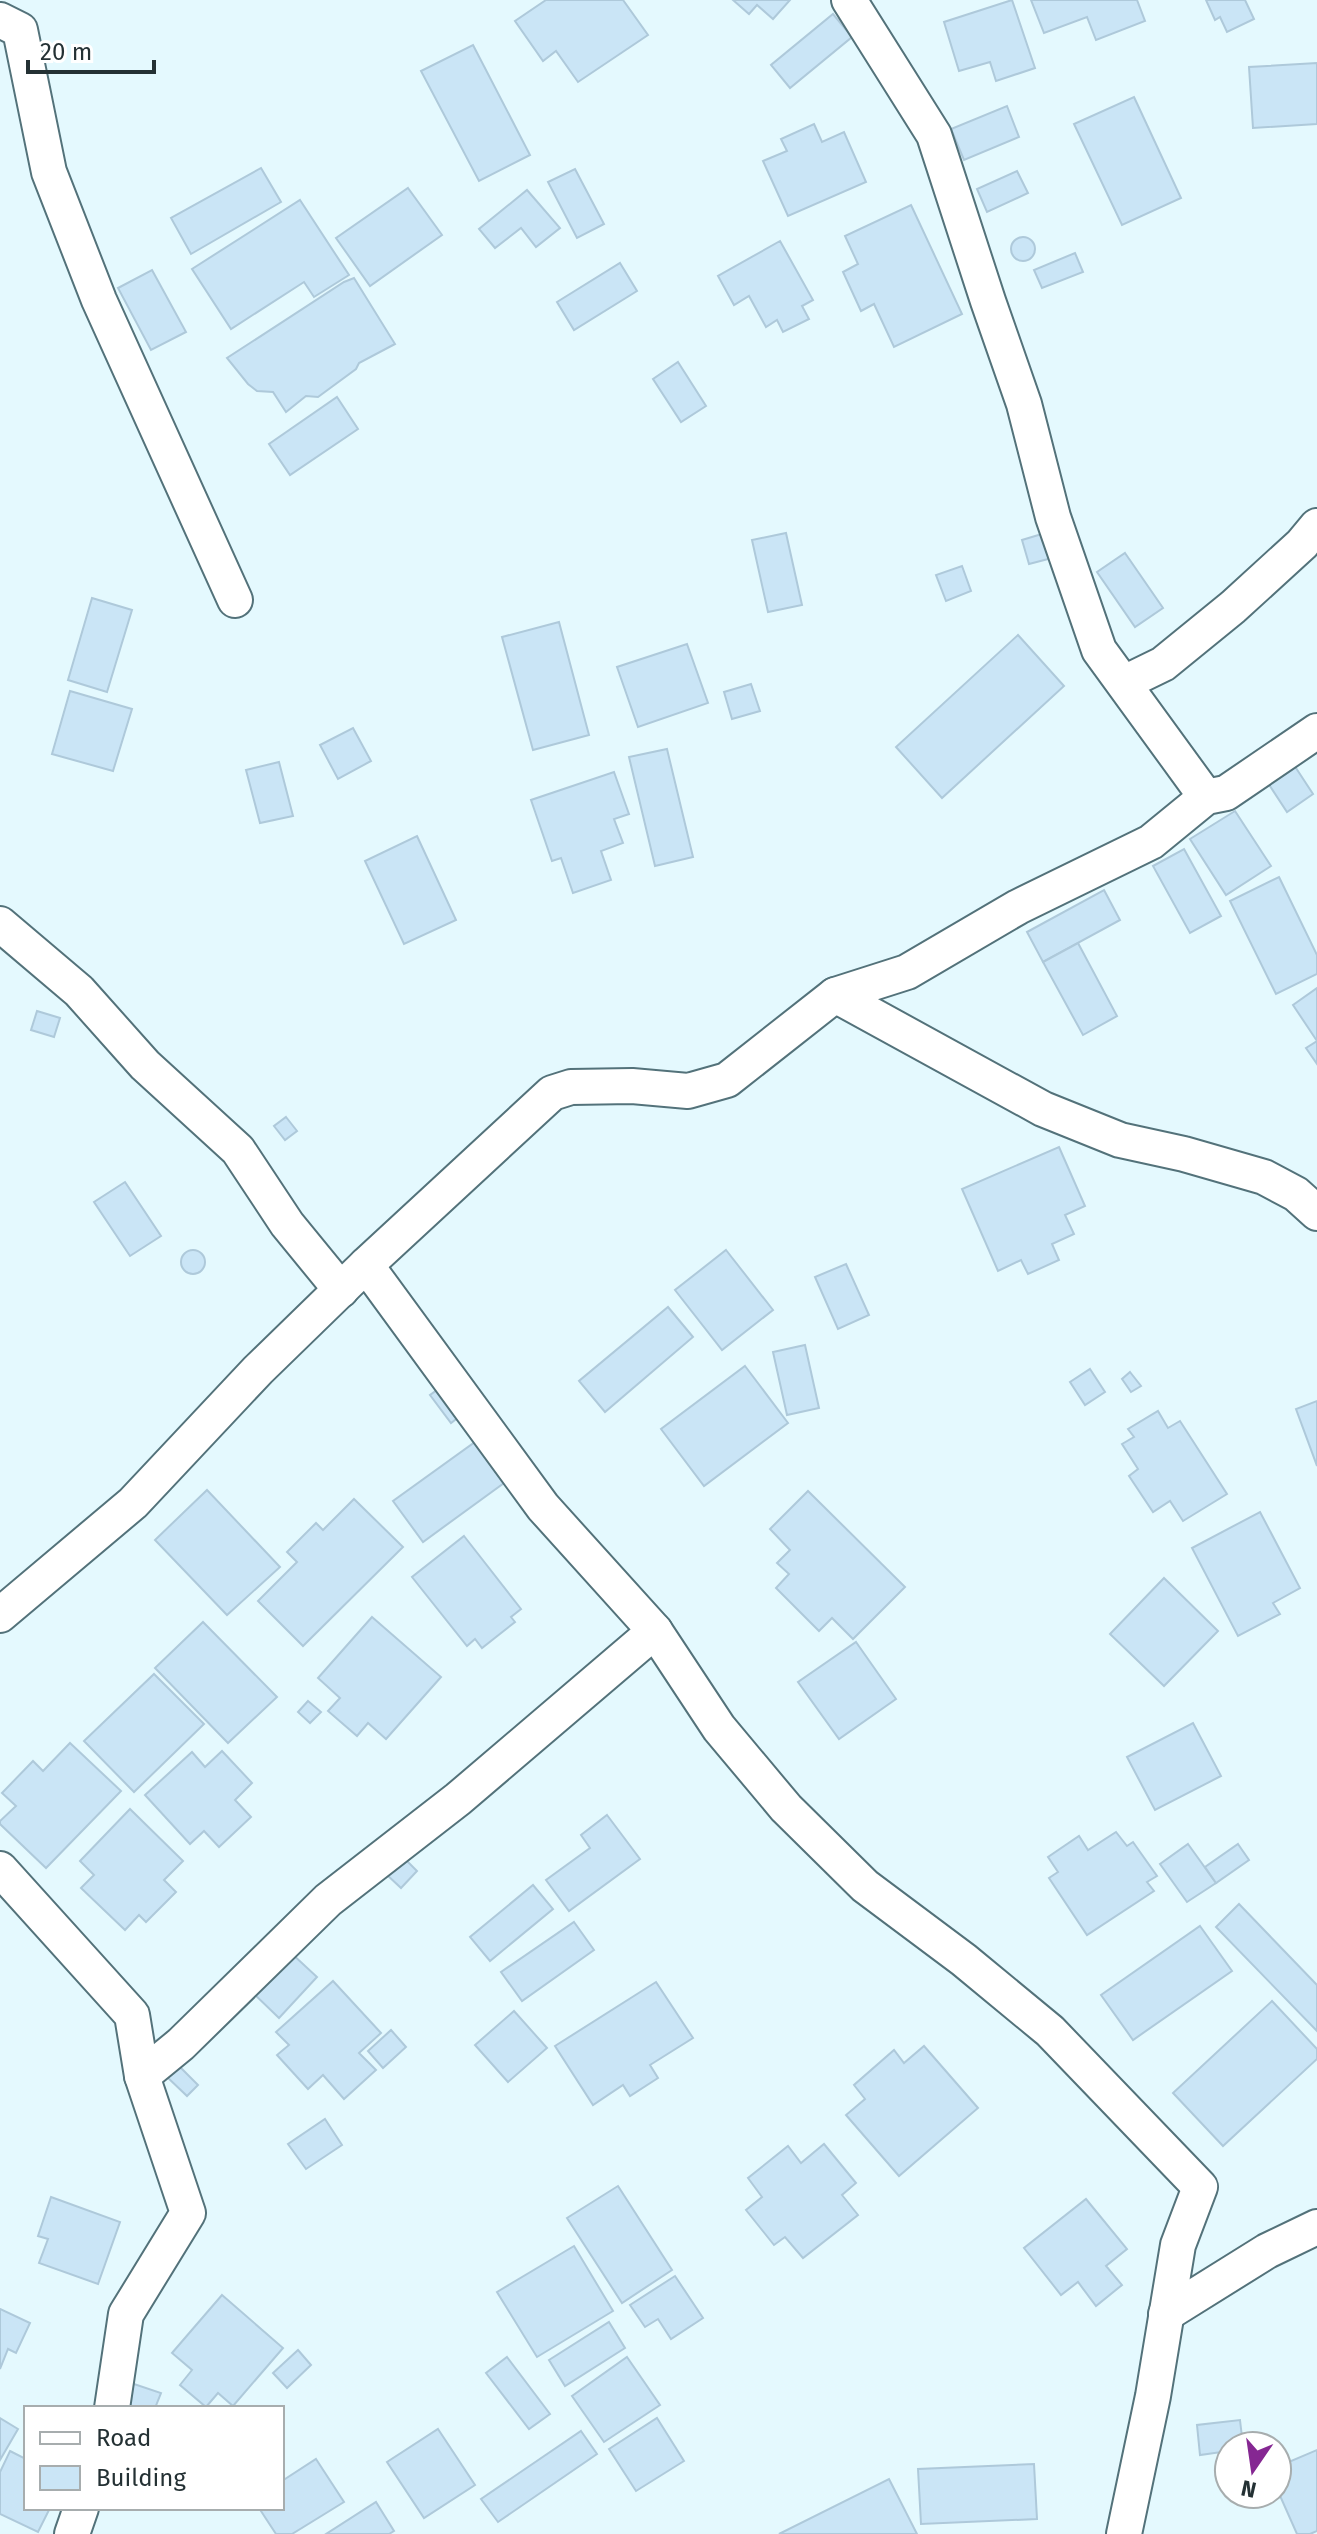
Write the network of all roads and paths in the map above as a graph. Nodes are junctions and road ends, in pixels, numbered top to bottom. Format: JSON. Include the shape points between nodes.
{"nodes":[{"id":1,"x":849,"y":0,"type":"edge"},
{"id":2,"x":0,"y":20,"type":"edge"},
{"id":3,"x":1317,"y":526,"type":"edge"},
{"id":4,"x":235,"y":600,"type":"dead end"},
{"id":5,"x":1124,"y":683,"type":"junction"},
{"id":6,"x":1317,"y":731,"type":"edge"},
{"id":7,"x":1206,"y":797,"type":"junction"},
{"id":8,"x":0,"y":924,"type":"edge"},
{"id":9,"x":835,"y":995,"type":"junction"},
{"id":10,"x":1317,"y":1213,"type":"edge"},
{"id":11,"x":366,"y":1265,"type":"junction"},
{"id":12,"x":341,"y":1290,"type":"junction"},
{"id":13,"x":0,"y":1615,"type":"edge"},
{"id":14,"x":655,"y":1631,"type":"junction"},
{"id":15,"x":0,"y":1869,"type":"edge"},
{"id":16,"x":142,"y":2076,"type":"junction"},
{"id":17,"x":1317,"y":2227,"type":"edge"},
{"id":18,"x":1166,"y":2314,"type":"junction"},
{"id":19,"x":112,"y":2406,"type":"edge"},
{"id":20,"x":80,"y":2510,"type":"edge"},
{"id":21,"x":72,"y":2534,"type":"edge"},
{"id":22,"x":1124,"y":2534,"type":"edge"}],
"edges":[{"from":1,"to":5,"type":"street","via":[[934,135],[1099,650]]},
{"from":2,"to":4,"type":"street","via":[[20,30],[49,172],[99,300]]},
{"from":3,"to":5,"type":"street","via":[[1233,607],[1163,664]]},
{"from":5,"to":7,"type":"street"},
{"from":6,"to":7,"type":"street","via":[[1226,793]]},
{"from":7,"to":9,"type":"street","via":[[1151,842],[1018,907],[907,972]]},
{"from":8,"to":12,"type":"street","via":[[79,991],[145,1065],[238,1150],[287,1224]]},
{"from":9,"to":10,"type":"street","via":[[1043,1109],[1120,1140],[1264,1177]]},
{"from":9,"to":11,"type":"street","via":[[727,1080],[688,1091],[632,1086],[571,1087],[552,1093]]},
{"from":11,"to":12,"type":"street"},
{"from":11,"to":14,"type":"street","via":[[543,1507]]},
{"from":12,"to":13,"type":"street","via":[[133,1503]]},
{"from":14,"to":16,"type":"street","via":[[458,1799],[328,1900]]},
{"from":14,"to":18,"type":"street","via":[[719,1728],[786,1808],[865,1886],[1050,2031],[1200,2187],[1178,2245]]},
{"from":15,"to":16,"type":"street","via":[[132,2015]]},
{"from":16,"to":19,"type":"street","via":[[188,2213],[126,2314]]},
{"from":17,"to":18,"type":"street","via":[[1267,2251]]},
{"from":18,"to":22,"type":"street"},
{"from":20,"to":21,"type":"street"}]}
